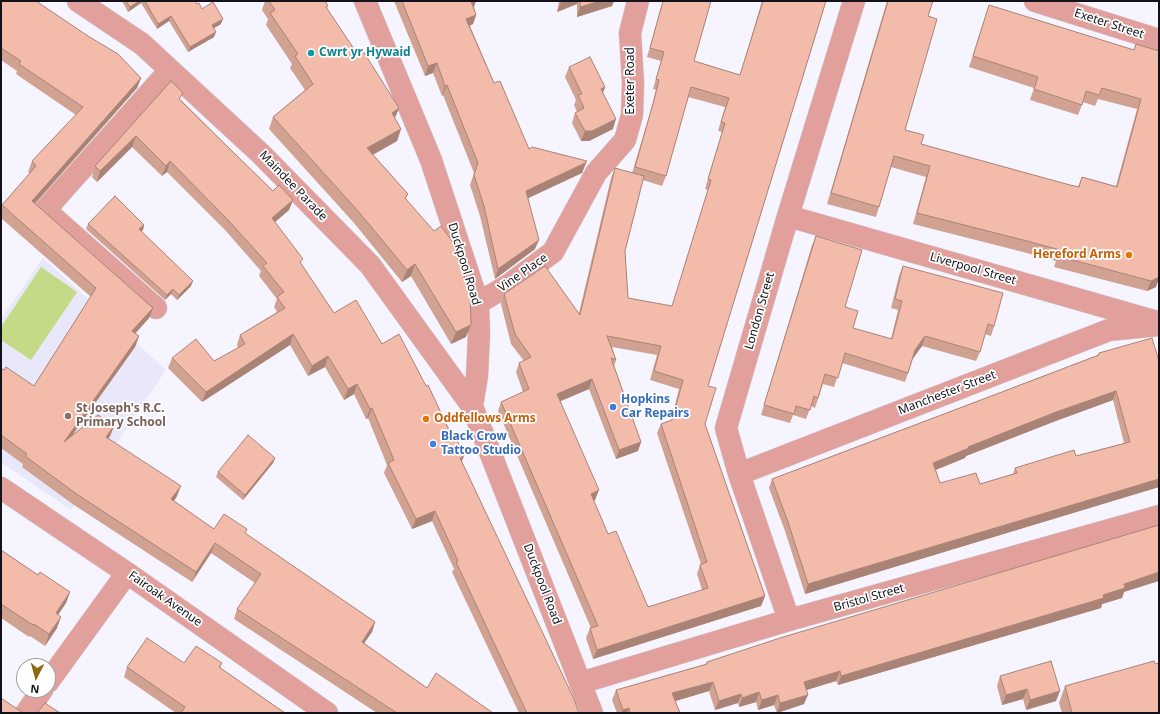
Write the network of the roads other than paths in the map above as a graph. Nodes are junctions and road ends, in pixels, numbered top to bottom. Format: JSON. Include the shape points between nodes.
{"nodes":[{"id":1,"x":78,"y":1,"type":"edge"},
{"id":2,"x":365,"y":1,"type":"edge"},
{"id":3,"x":638,"y":1,"type":"edge"},
{"id":4,"x":854,"y":1,"type":"edge"},
{"id":5,"x":1035,"y":1,"type":"edge"},
{"id":6,"x":1159,"y":40,"type":"edge"},
{"id":7,"x":170,"y":70,"type":"junction"},
{"id":8,"x":596,"y":173,"type":"joint"},
{"id":9,"x":788,"y":216,"type":"junction"},
{"id":10,"x":478,"y":302,"type":"junction"},
{"id":11,"x":156,"y":308,"type":"dead end"},
{"id":12,"x":1159,"y":324,"type":"edge"},
{"id":13,"x":472,"y":406,"type":"junction"},
{"id":14,"x":739,"y":474,"type":"junction"},
{"id":15,"x":1,"y":488,"type":"edge"},
{"id":16,"x":1159,"y":516,"type":"edge"},
{"id":17,"x":127,"y":573,"type":"junction"},
{"id":18,"x":789,"y":620,"type":"junction"},
{"id":19,"x":56,"y":671,"type":"edge"},
{"id":20,"x":580,"y":683,"type":"junction"},
{"id":21,"x":36,"y":698,"type":"edge"},
{"id":22,"x":26,"y":713,"type":"edge"},
{"id":23,"x":327,"y":713,"type":"edge"},
{"id":24,"x":592,"y":713,"type":"edge"}],
"edges":[{"from":1,"to":7,"type":"street","name":"Maindee Parade","via":[[142,44]]},
{"from":2,"to":10,"type":"street","name":"Duckpool Road","via":[[431,160]]},
{"from":3,"to":8,"type":"street","name":"Exeter Road","via":[[630,33],[632,115],[625,140]]},
{"from":4,"to":9,"type":"street","name":"London Street"},
{"from":5,"to":6,"type":"street","name":"Exeter Street"},
{"from":7,"to":11,"type":"street","via":[[46,210]]},
{"from":7,"to":13,"type":"street","name":"Maindee Parade","via":[[261,154],[370,265]]},
{"from":8,"to":10,"type":"street","name":"Vine Place","via":[[553,252],[507,286]]},
{"from":9,"to":12,"type":"street","name":"Liverpool Street"},
{"from":9,"to":14,"type":"street","name":"London Street","via":[[726,428]]},
{"from":10,"to":13,"type":"street","name":"Duckpool Road","via":[[477,376]]},
{"from":12,"to":14,"type":"street","name":"Manchester Street","via":[[1109,330]]},
{"from":13,"to":20,"type":"street","name":"Duckpool Road"},
{"from":14,"to":18,"type":"street","name":"London Street"},
{"from":15,"to":17,"type":"street","name":"Fairoak Avenue"},
{"from":16,"to":18,"type":"street","name":"Bristol Street"},
{"from":17,"to":19,"type":"street"},
{"from":17,"to":23,"type":"street","name":"Fairoak Avenue"},
{"from":18,"to":20,"type":"street","name":"Bristol Street"},
{"from":20,"to":24,"type":"street","name":"Duckpool Road"},
{"from":21,"to":22,"type":"street"}]}
